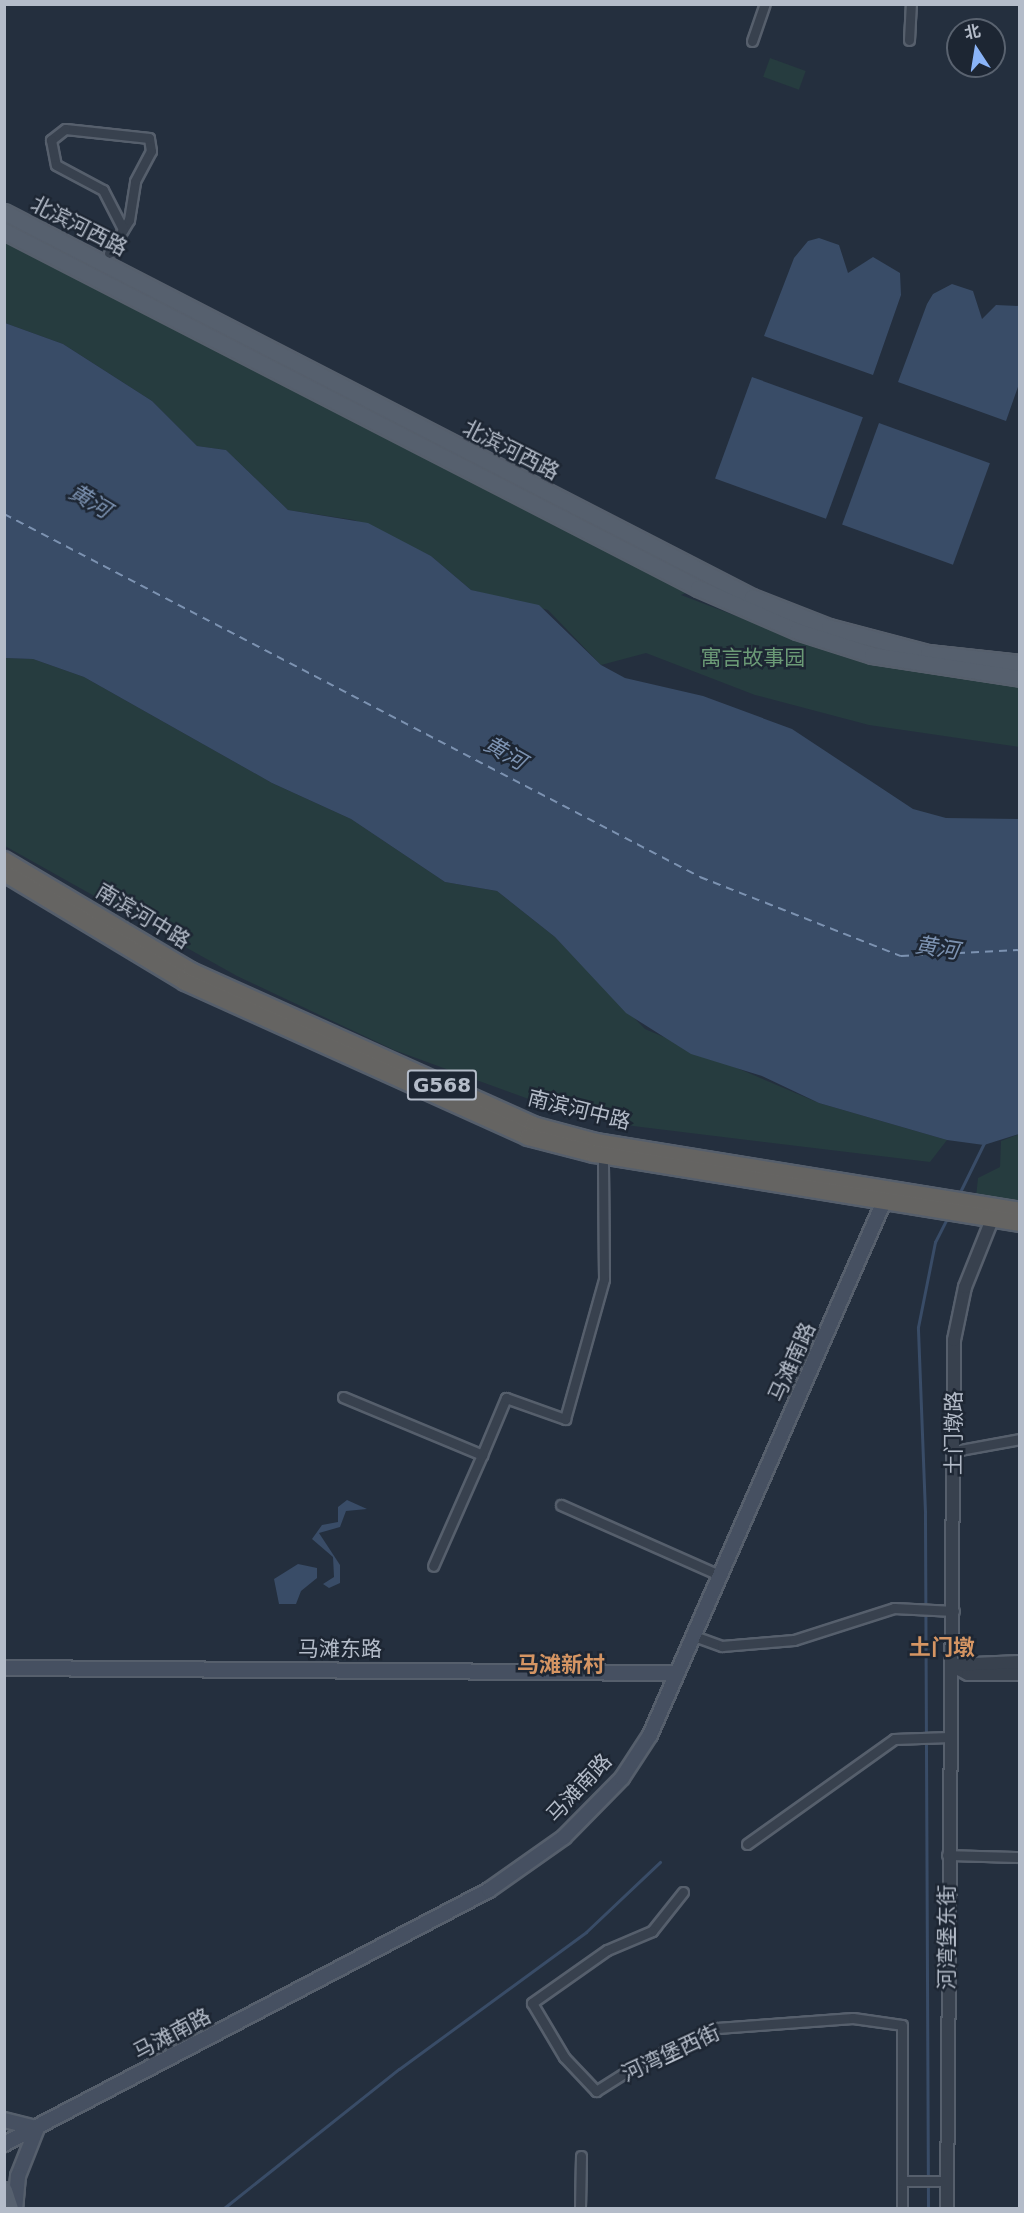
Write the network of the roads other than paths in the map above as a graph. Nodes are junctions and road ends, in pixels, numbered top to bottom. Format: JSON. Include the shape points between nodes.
{"nodes":[{"id":1,"x":765,"y":4,"type":"edge"},
{"id":2,"x":911,"y":4,"type":"edge"},
{"id":3,"x":909,"y":40,"type":"dead end"},
{"id":4,"x":752,"y":41,"type":"dead end"},
{"id":5,"x":4,"y":212,"type":"edge"},
{"id":6,"x":123,"y":229,"type":"junction"},
{"id":7,"x":4,"y":231,"type":"edge"},
{"id":8,"x":109,"y":253,"type":"dead end"},
{"id":9,"x":1020,"y":663,"type":"edge"},
{"id":10,"x":1020,"y":678,"type":"edge"},
{"id":11,"x":4,"y":860,"type":"edge"},
{"id":12,"x":4,"y":873,"type":"edge"},
{"id":13,"x":603,"y":1155,"type":"junction"},
{"id":14,"x":888,"y":1194,"type":"junction"},
{"id":15,"x":1020,"y":1211,"type":"edge"},
{"id":16,"x":995,"y":1214,"type":"junction"},
{"id":17,"x":1020,"y":1223,"type":"edge"},
{"id":18,"x":343,"y":1397,"type":"dead end"},
{"id":19,"x":1020,"y":1439,"type":"edge"},
{"id":20,"x":954,"y":1451,"type":"junction"},
{"id":21,"x":482,"y":1455,"type":"junction"},
{"id":22,"x":561,"y":1505,"type":"dead end"},
{"id":23,"x":433,"y":1566,"type":"dead end"},
{"id":24,"x":719,"y":1575,"type":"junction"},
{"id":25,"x":954,"y":1611,"type":"junction"},
{"id":26,"x":694,"y":1636,"type":"junction"},
{"id":27,"x":1020,"y":1662,"type":"edge"},
{"id":28,"x":951,"y":1665,"type":"junction"},
{"id":29,"x":4,"y":1668,"type":"edge"},
{"id":30,"x":676,"y":1673,"type":"junction"},
{"id":31,"x":1020,"y":1674,"type":"edge"},
{"id":32,"x":950,"y":1737,"type":"junction"},
{"id":33,"x":747,"y":1844,"type":"dead end"},
{"id":34,"x":947,"y":1855,"type":"junction"},
{"id":35,"x":1020,"y":1857,"type":"edge"},
{"id":36,"x":683,"y":1892,"type":"dead end"},
{"id":37,"x":4,"y":2120,"type":"edge"},
{"id":38,"x":37,"y":2128,"type":"junction"},
{"id":39,"x":4,"y":2144,"type":"edge"},
{"id":40,"x":581,"y":2156,"type":"dead end"},
{"id":41,"x":902,"y":2181,"type":"junction"},
{"id":42,"x":947,"y":2181,"type":"junction"},
{"id":43,"x":4,"y":2190,"type":"edge"},
{"id":44,"x":10,"y":2208,"type":"edge"},
{"id":45,"x":15,"y":2208,"type":"edge"},
{"id":46,"x":580,"y":2208,"type":"edge"},
{"id":47,"x":902,"y":2208,"type":"edge"},
{"id":48,"x":947,"y":2208,"type":"edge"}],
"edges":[{"from":1,"to":4,"type":"street"},
{"from":2,"to":3,"type":"street"},
{"from":5,"to":9,"type":"main road","name":"北滨河西路","via":[[752,597],[829,627],[928,653]]},
{"from":6,"to":6,"type":"street","via":[[135,181],[151,151],[149,138],[65,129],[51,140],[56,165],[104,190]]},
{"from":6,"to":8,"type":"street"},
{"from":7,"to":10,"type":"main road","name":"北滨河西路","via":[[698,588],[797,632],[872,654]]},
{"from":11,"to":14,"type":"highway","name":"南滨河中路","number":"G568","via":[[191,971],[532,1125],[596,1142]]},
{"from":12,"to":13,"type":"highway","name":"南滨河中路","number":"G568","via":[[185,981],[528,1137]]},
{"from":13,"to":14,"type":"highway","name":"南滨河中路","number":"G568"},
{"from":13,"to":21,"type":"street","via":[[604,1279],[565,1419],[506,1398]]},
{"from":14,"to":16,"type":"highway","name":"南滨河中路","number":"G568"},
{"from":14,"to":24,"type":"main road","name":"马滩南路"},
{"from":15,"to":16,"type":"highway","name":"南滨河中路","number":"G568"},
{"from":16,"to":17,"type":"highway","name":"南滨河中路","number":"G568"},
{"from":16,"to":20,"type":"street","name":"土门墩路","via":[[965,1287],[954,1340]]},
{"from":18,"to":21,"type":"street"},
{"from":19,"to":20,"type":"street"},
{"from":20,"to":25,"type":"street","name":"土门墩路"},
{"from":21,"to":23,"type":"street"},
{"from":22,"to":24,"type":"street"},
{"from":24,"to":26,"type":"main road","name":"马滩南路"},
{"from":25,"to":26,"type":"street","via":[[894,1608],[861,1615],[794,1640],[722,1646]]},
{"from":25,"to":28,"type":"street","name":"土门墩路"},
{"from":26,"to":30,"type":"main road","name":"马滩南路"},
{"from":27,"to":28,"type":"street"},
{"from":28,"to":31,"type":"street","via":[[968,1674]]},
{"from":28,"to":32,"type":"street","name":"河湾堡东街"},
{"from":29,"to":30,"type":"main road","name":"马滩东路"},
{"from":30,"to":38,"type":"main road","name":"马滩南路","via":[[650,1735],[622,1778],[534,1860],[489,1890]]},
{"from":32,"to":33,"type":"street","via":[[894,1738]]},
{"from":32,"to":34,"type":"street","name":"河湾堡东街"},
{"from":34,"to":35,"type":"street"},
{"from":34,"to":42,"type":"street","name":"河湾堡东街"},
{"from":36,"to":41,"type":"street","name":"河湾堡西街","via":[[652,1931],[607,1950],[532,2003],[564,2057],[596,2091],[645,2060],[717,2028],[853,2018],[902,2025]]},
{"from":37,"to":38,"type":"main road"},
{"from":38,"to":39,"type":"main road","name":"马滩南路"},
{"from":38,"to":45,"type":"main road","via":[[18,2176]]},
{"from":40,"to":46,"type":"street"},
{"from":41,"to":42,"type":"street"},
{"from":41,"to":47,"type":"street","name":"河湾堡西街"},
{"from":42,"to":48,"type":"street","name":"河湾堡东街"},
{"from":43,"to":44,"type":"main road"}]}
